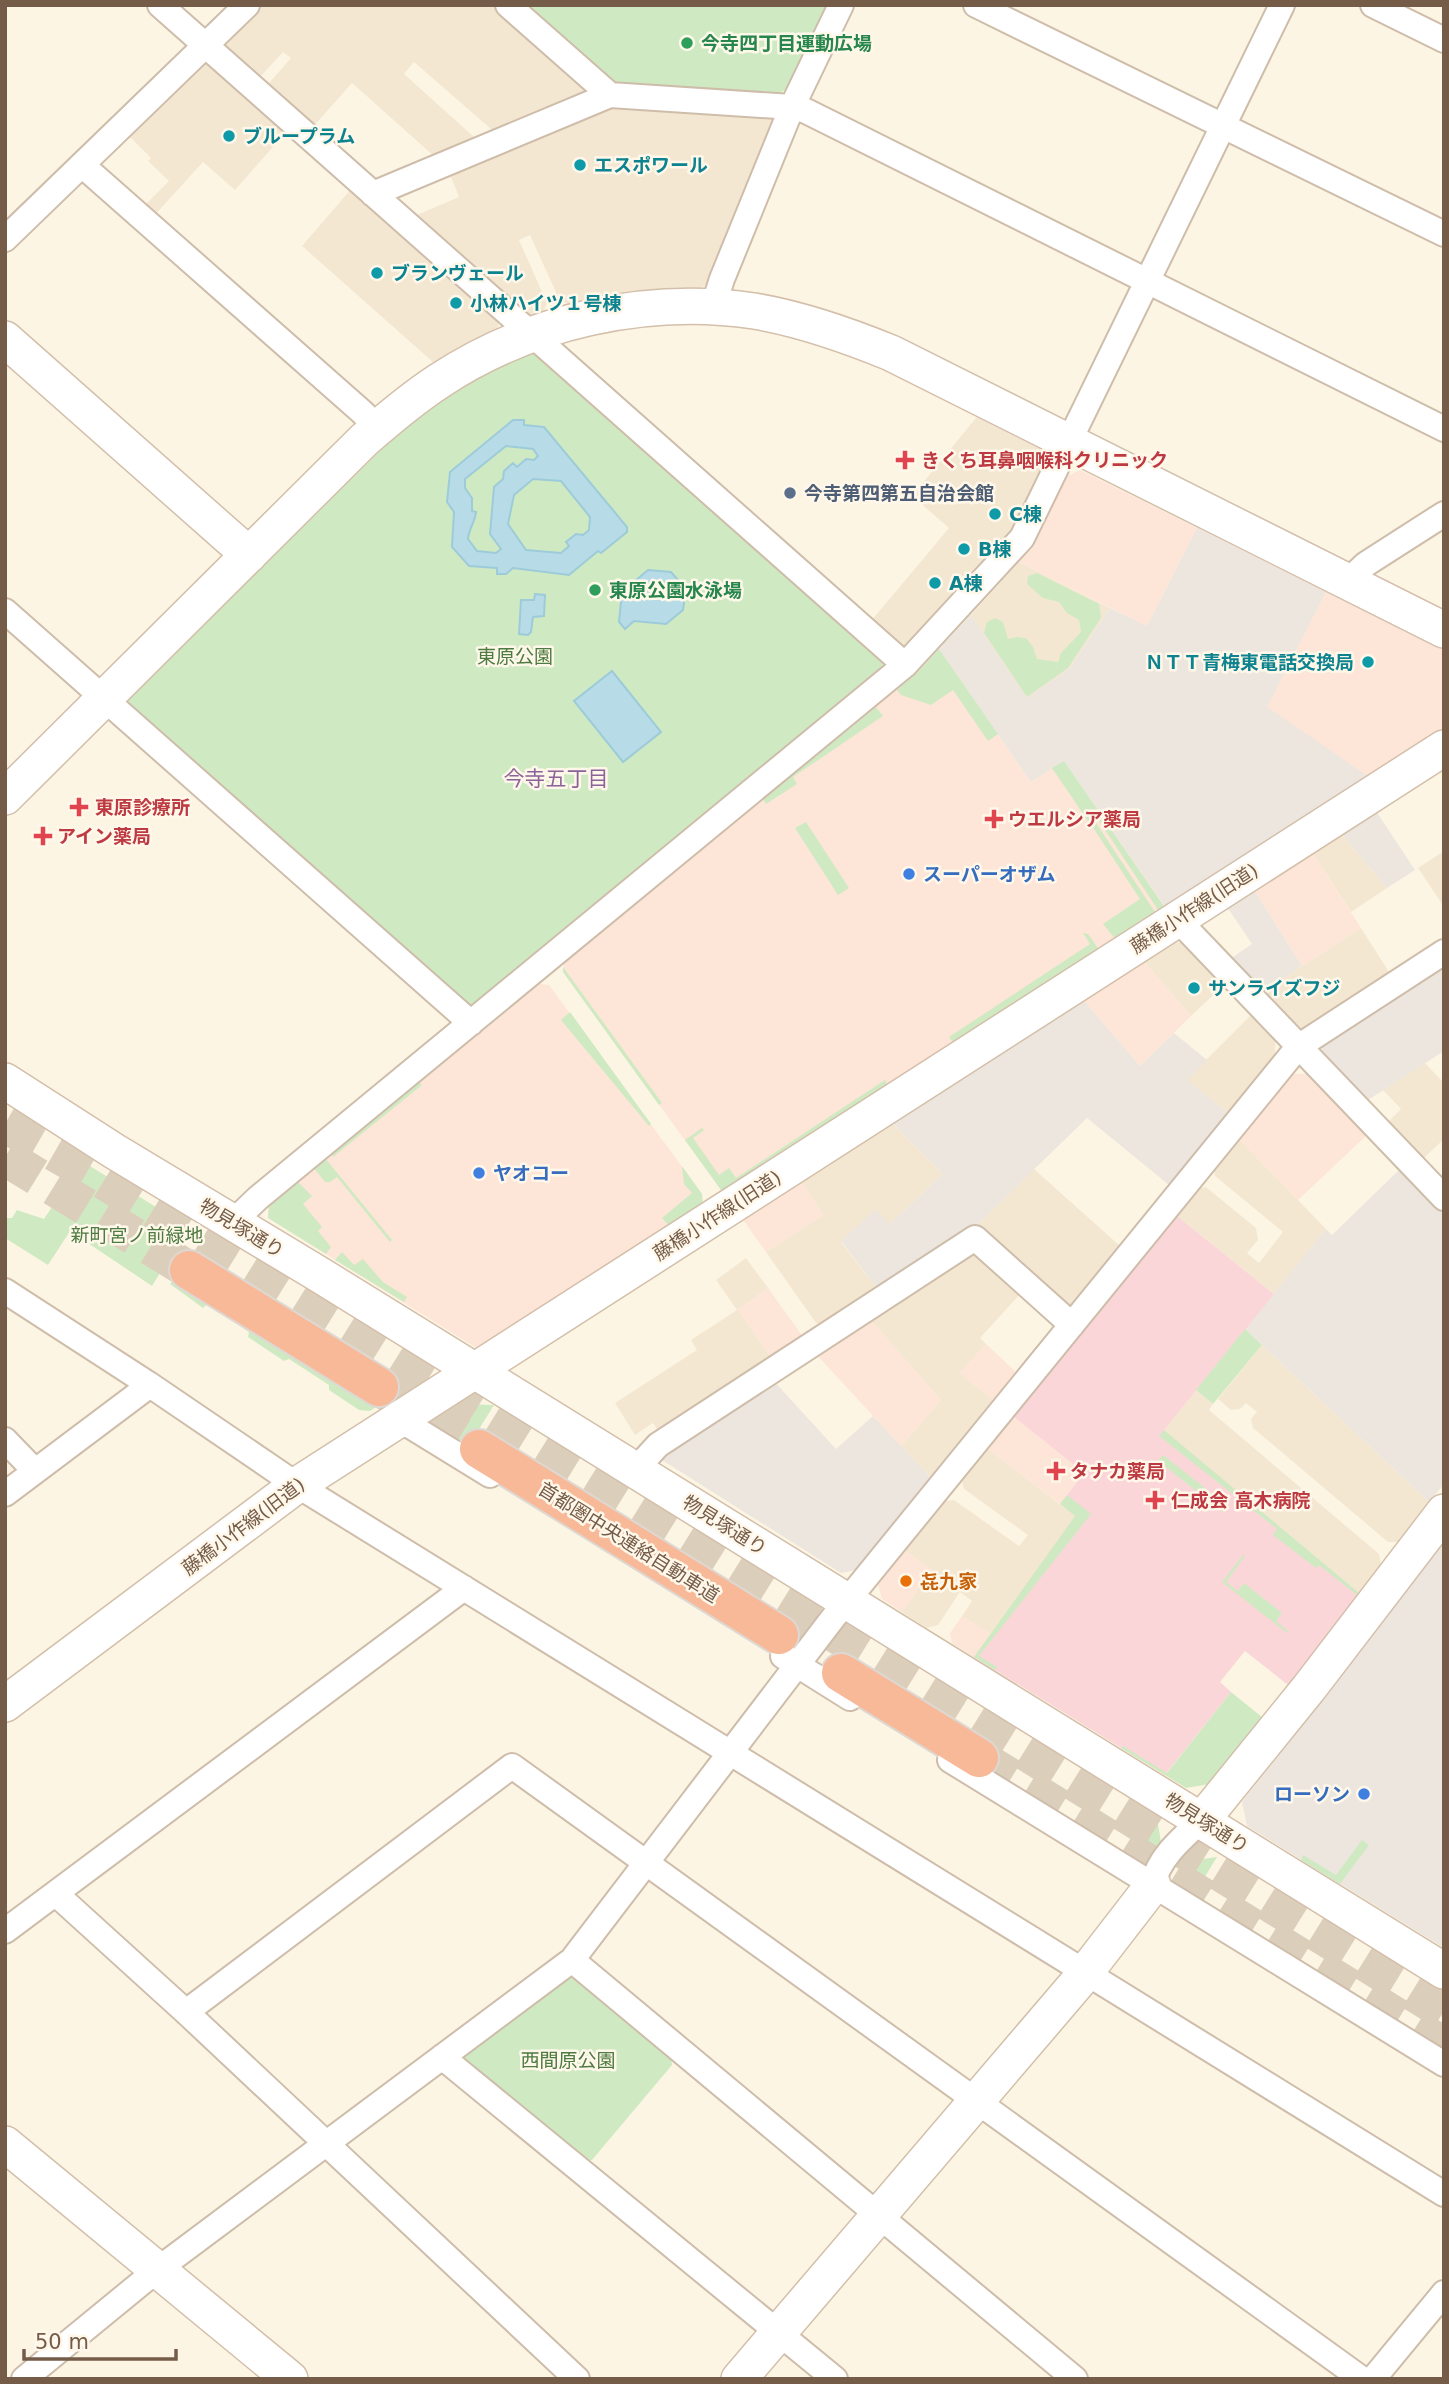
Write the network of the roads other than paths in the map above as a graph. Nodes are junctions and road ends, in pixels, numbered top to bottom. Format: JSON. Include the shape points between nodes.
{"nodes":[{"id":1,"x":160,"y":5,"type":"edge"},
{"id":2,"x":247,"y":5,"type":"edge"},
{"id":3,"x":508,"y":5,"type":"edge"},
{"id":4,"x":841,"y":5,"type":"edge"},
{"id":5,"x":976,"y":5,"type":"edge"},
{"id":6,"x":1282,"y":5,"type":"edge"},
{"id":7,"x":1373,"y":5,"type":"edge"},
{"id":8,"x":1444,"y":40,"type":"edge"},
{"id":9,"x":206,"y":45,"type":"junction"},
{"id":10,"x":610,"y":95,"type":"junction"},
{"id":11,"x":792,"y":107,"type":"junction"},
{"id":12,"x":1223,"y":126,"type":"junction"},
{"id":13,"x":82,"y":165,"type":"junction"},
{"id":14,"x":373,"y":194,"type":"junction"},
{"id":15,"x":1444,"y":234,"type":"edge"},
{"id":16,"x":5,"y":239,"type":"edge"},
{"id":17,"x":1147,"y":282,"type":"junction"},
{"id":18,"x":713,"y":307,"type":"junction"},
{"id":19,"x":532,"y":334,"type":"junction"},
{"id":20,"x":5,"y":339,"type":"edge"},
{"id":21,"x":377,"y":428,"type":"junction"},
{"id":22,"x":1444,"y":429,"type":"edge"},
{"id":23,"x":1069,"y":443,"type":"junction"},
{"id":24,"x":1444,"y":514,"type":"edge"},
{"id":25,"x":249,"y":555,"type":"junction"},
{"id":26,"x":1348,"y":582,"type":"junction"},
{"id":27,"x":5,"y":611,"type":"edge"},
{"id":28,"x":1444,"y":630,"type":"edge"},
{"id":29,"x":905,"y":665,"type":"junction"},
{"id":30,"x":105,"y":698,"type":"junction"},
{"id":31,"x":1444,"y":748,"type":"edge"},
{"id":32,"x":5,"y":797,"type":"edge"},
{"id":33,"x":1177,"y":919,"type":"junction"},
{"id":34,"x":1444,"y":952,"type":"edge"},
{"id":35,"x":471,"y":1023,"type":"junction"},
{"id":36,"x":1298,"y":1047,"type":"junction"},
{"id":37,"x":5,"y":1081,"type":"edge"},
{"id":38,"x":1444,"y":1198,"type":"edge"},
{"id":39,"x":233,"y":1222,"type":"junction"},
{"id":40,"x":189,"y":1270,"type":"tunnel mouth"},
{"id":41,"x":5,"y":1291,"type":"edge"},
{"id":42,"x":1072,"y":1325,"type":"junction"},
{"id":43,"x":473,"y":1370,"type":"junction"},
{"id":44,"x":150,"y":1385,"type":"junction"},
{"id":45,"x":379,"y":1387,"type":"tunnel mouth"},
{"id":46,"x":399,"y":1419,"type":"junction"},
{"id":47,"x":5,"y":1440,"type":"edge"},
{"id":48,"x":479,"y":1449,"type":"tunnel mouth"},
{"id":49,"x":35,"y":1471,"type":"junction"},
{"id":50,"x":638,"y":1472,"type":"junction"},
{"id":51,"x":297,"y":1485,"type":"junction"},
{"id":52,"x":5,"y":1494,"type":"edge"},
{"id":53,"x":1444,"y":1512,"type":"edge"},
{"id":54,"x":464,"y":1588,"type":"junction"},
{"id":55,"x":848,"y":1601,"type":"junction"},
{"id":56,"x":788,"y":1649,"type":"junction"},
{"id":57,"x":841,"y":1673,"type":"tunnel mouth"},
{"id":58,"x":5,"y":1704,"type":"edge"},
{"id":59,"x":730,"y":1751,"type":"junction"},
{"id":60,"x":979,"y":1758,"type":"tunnel mouth"},
{"id":61,"x":1202,"y":1820,"type":"junction"},
{"id":62,"x":645,"y":1862,"type":"junction"},
{"id":63,"x":1153,"y":1885,"type":"junction"},
{"id":64,"x":56,"y":1894,"type":"junction"},
{"id":65,"x":5,"y":1931,"type":"edge"},
{"id":66,"x":572,"y":1960,"type":"junction"},
{"id":67,"x":1444,"y":1971,"type":"edge"},
{"id":68,"x":1086,"y":1972,"type":"junction"},
{"id":69,"x":186,"y":2012,"type":"junction"},
{"id":70,"x":442,"y":2057,"type":"junction"},
{"id":71,"x":1444,"y":2064,"type":"edge"},
{"id":72,"x":977,"y":2101,"type":"junction"},
{"id":73,"x":5,"y":2144,"type":"edge"},
{"id":74,"x":327,"y":2144,"type":"junction"},
{"id":75,"x":1444,"y":2194,"type":"edge"},
{"id":76,"x":879,"y":2215,"type":"junction"},
{"id":77,"x":157,"y":2270,"type":"junction"},
{"id":78,"x":1444,"y":2293,"type":"edge"},
{"id":79,"x":779,"y":2333,"type":"junction"},
{"id":80,"x":24,"y":2379,"type":"edge"},
{"id":81,"x":289,"y":2379,"type":"edge"},
{"id":82,"x":578,"y":2379,"type":"edge"},
{"id":83,"x":739,"y":2379,"type":"edge"},
{"id":84,"x":835,"y":2379,"type":"edge"},
{"id":85,"x":1075,"y":2379,"type":"edge"},
{"id":86,"x":1362,"y":2379,"type":"edge"},
{"id":87,"x":1373,"y":2379,"type":"edge"}],
"edges":[{"from":1,"to":9,"type":"street"},
{"from":2,"to":9,"type":"street"},
{"from":3,"to":10,"type":"street"},
{"from":4,"to":11,"type":"street"},
{"from":5,"to":12,"type":"street"},
{"from":6,"to":12,"type":"street"},
{"from":7,"to":8,"type":"street"},
{"from":9,"to":13,"type":"street"},
{"from":9,"to":14,"type":"street"},
{"from":10,"to":11,"type":"street"},
{"from":10,"to":14,"type":"street"},
{"from":11,"to":17,"type":"street"},
{"from":11,"to":18,"type":"street"},
{"from":12,"to":15,"type":"street"},
{"from":12,"to":17,"type":"street"},
{"from":13,"to":16,"type":"street"},
{"from":13,"to":21,"type":"street"},
{"from":14,"to":19,"type":"street"},
{"from":17,"to":22,"type":"street"},
{"from":17,"to":23,"type":"street"},
{"from":18,"to":19,"type":"street","via":[[614,313]]},
{"from":18,"to":23,"type":"street","via":[[778,316],[849,335]]},
{"from":19,"to":21,"type":"street","via":[[440,380]]},
{"from":19,"to":29,"type":"street"},
{"from":20,"to":25,"type":"street"},
{"from":21,"to":25,"type":"street"},
{"from":23,"to":26,"type":"street"},
{"from":23,"to":29,"type":"street","via":[[1022,538]]},
{"from":24,"to":26,"type":"street","via":[[1366,564]]},
{"from":25,"to":30,"type":"street"},
{"from":26,"to":28,"type":"street"},
{"from":27,"to":30,"type":"street"},
{"from":29,"to":35,"type":"street"},
{"from":30,"to":32,"type":"street"},
{"from":30,"to":35,"type":"street"},
{"from":31,"to":33,"type":"street","name":"藤橋小作線(旧道)"},
{"from":33,"to":36,"type":"street"},
{"from":33,"to":43,"type":"street","name":"藤橋小作線(旧道)"},
{"from":34,"to":36,"type":"street"},
{"from":35,"to":39,"type":"street"},
{"from":36,"to":38,"type":"street"},
{"from":36,"to":42,"type":"street"},
{"from":37,"to":39,"type":"street","name":"物見塚通り"},
{"from":39,"to":43,"type":"street","name":"物見塚通り"},
{"from":40,"to":45,"type":"highway"},
{"from":41,"to":44,"type":"street"},
{"from":42,"to":50,"type":"street","via":[[975,1238],[658,1445]]},
{"from":42,"to":55,"type":"street"},
{"from":43,"to":46,"type":"street","name":"藤橋小作線(旧道)"},
{"from":43,"to":50,"type":"street","name":"物見塚通り"},
{"from":44,"to":49,"type":"street"},
{"from":44,"to":51,"type":"street"},
{"from":46,"to":51,"type":"street","name":"藤橋小作線(旧道)"},
{"from":46,"to":56,"type":"street"},
{"from":47,"to":49,"type":"street"},
{"from":48,"to":56,"type":"highway","name":"首都圏中央連絡自動車道"},
{"from":49,"to":52,"type":"street"},
{"from":50,"to":55,"type":"street","name":"物見塚通り"},
{"from":51,"to":54,"type":"street"},
{"from":51,"to":58,"type":"street","name":"藤橋小作線(旧道)"},
{"from":53,"to":61,"type":"street"},
{"from":54,"to":59,"type":"street"},
{"from":54,"to":64,"type":"street"},
{"from":55,"to":56,"type":"street"},
{"from":55,"to":61,"type":"street","name":"物見塚通り"},
{"from":56,"to":59,"type":"street"},
{"from":56,"to":63,"type":"street"},
{"from":57,"to":60,"type":"highway"},
{"from":59,"to":62,"type":"street"},
{"from":59,"to":68,"type":"street"},
{"from":61,"to":63,"type":"street","via":[[1187,1846]]},
{"from":61,"to":67,"type":"street","name":"物見塚通り"},
{"from":62,"to":66,"type":"street"},
{"from":62,"to":69,"type":"street","via":[[512,1766]]},
{"from":62,"to":72,"type":"street"},
{"from":63,"to":68,"type":"street"},
{"from":63,"to":71,"type":"street"},
{"from":64,"to":65,"type":"street"},
{"from":64,"to":69,"type":"street"},
{"from":66,"to":70,"type":"street"},
{"from":66,"to":76,"type":"street"},
{"from":68,"to":72,"type":"street"},
{"from":68,"to":75,"type":"street"},
{"from":69,"to":74,"type":"street"},
{"from":70,"to":74,"type":"street"},
{"from":70,"to":79,"type":"street"},
{"from":72,"to":76,"type":"street"},
{"from":72,"to":86,"type":"street"},
{"from":73,"to":77,"type":"street"},
{"from":74,"to":77,"type":"street"},
{"from":74,"to":82,"type":"street"},
{"from":76,"to":79,"type":"street"},
{"from":76,"to":85,"type":"street"},
{"from":77,"to":80,"type":"street"},
{"from":77,"to":81,"type":"street"},
{"from":78,"to":87,"type":"street"},
{"from":79,"to":83,"type":"street"},
{"from":79,"to":84,"type":"street"}]}
